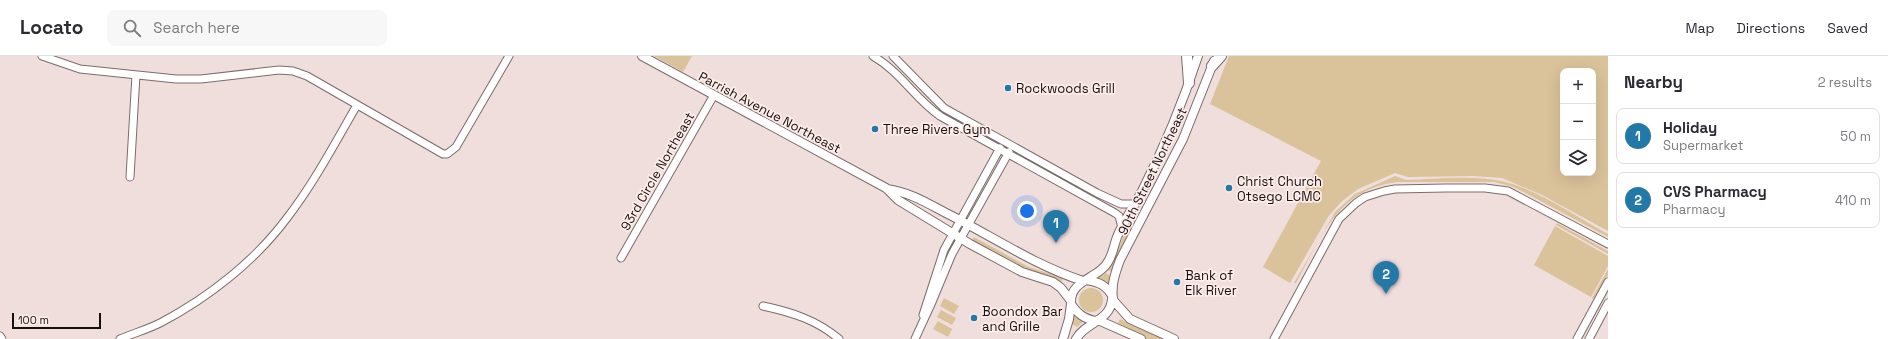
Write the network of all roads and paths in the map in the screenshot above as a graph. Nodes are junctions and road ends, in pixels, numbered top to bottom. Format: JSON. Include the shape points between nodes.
{"nodes":[{"id":1,"x":42,"y":56,"type":"edge"},
{"id":2,"x":509,"y":56,"type":"edge"},
{"id":3,"x":642,"y":56,"type":"edge"},
{"id":4,"x":873,"y":56,"type":"edge"},
{"id":5,"x":892,"y":56,"type":"edge"},
{"id":6,"x":1187,"y":56,"type":"edge"},
{"id":7,"x":1198,"y":56,"type":"edge"},
{"id":8,"x":1216,"y":56,"type":"edge"},
{"id":9,"x":1220,"y":56,"type":"edge"},
{"id":10,"x":1212,"y":66,"type":"junction"},
{"id":11,"x":136,"y":75,"type":"junction"},
{"id":12,"x":1189,"y":83,"type":"junction"},
{"id":13,"x":714,"y":95,"type":"junction"},
{"id":14,"x":357,"y":105,"type":"junction"},
{"id":15,"x":1003,"y":142,"type":"junction"},
{"id":16,"x":1012,"y":147,"type":"junction"},
{"id":17,"x":999,"y":150,"type":"junction"},
{"id":18,"x":1007,"y":155,"type":"junction"},
{"id":19,"x":130,"y":177,"type":"dead end"},
{"id":20,"x":886,"y":188,"type":"junction"},
{"id":21,"x":1134,"y":204,"type":"junction"},
{"id":22,"x":960,"y":220,"type":"junction"},
{"id":23,"x":969,"y":225,"type":"junction"},
{"id":24,"x":1122,"y":228,"type":"junction"},
{"id":25,"x":954,"y":233,"type":"junction"},
{"id":26,"x":961,"y":238,"type":"junction"},
{"id":27,"x":1608,"y":244,"type":"edge"},
{"id":28,"x":621,"y":258,"type":"dead end"},
{"id":29,"x":1084,"y":280,"type":"junction"},
{"id":30,"x":1608,"y":282,"type":"edge"},
{"id":31,"x":1113,"y":299,"type":"junction"},
{"id":32,"x":1071,"y":302,"type":"junction"},
{"id":33,"x":1608,"y":303,"type":"edge"},
{"id":34,"x":763,"y":306,"type":"dead end"},
{"id":35,"x":1096,"y":320,"type":"junction"},
{"id":36,"x":919,"y":331,"type":"junction"},
{"id":37,"x":0,"y":336,"type":"edge"},
{"id":38,"x":2,"y":339,"type":"edge"},
{"id":39,"x":120,"y":339,"type":"edge"},
{"id":40,"x":839,"y":339,"type":"edge"},
{"id":41,"x":915,"y":339,"type":"edge"},
{"id":42,"x":1063,"y":339,"type":"edge"},
{"id":43,"x":1076,"y":339,"type":"edge"},
{"id":44,"x":1141,"y":339,"type":"edge"},
{"id":45,"x":1174,"y":339,"type":"edge"},
{"id":46,"x":1274,"y":339,"type":"edge"},
{"id":47,"x":1577,"y":339,"type":"edge"},
{"id":48,"x":1589,"y":339,"type":"edge"}],
"edges":[{"from":1,"to":11,"type":"street","via":[[80,69]]},
{"from":2,"to":14,"type":"street","via":[[456,147],[447,154],[437,152]]},
{"from":3,"to":13,"type":"main road","name":"Parrish Avenue Northeast"},
{"from":4,"to":17,"type":"street","via":[[893,70],[930,110]]},
{"from":5,"to":15,"type":"street","via":[[944,108]]},
{"from":6,"to":12,"type":"highway"},
{"from":7,"to":12,"type":"main road","name":"90th Street Northeast"},
{"from":8,"to":10,"type":"main road","name":"90th Street Northeast"},
{"from":9,"to":10,"type":"highway"},
{"from":10,"to":31,"type":"main road","name":"90th Street Northeast","via":[[1184,139],[1120,260],[1113,284]]},
{"from":11,"to":14,"type":"street","via":[[201,79],[265,70],[293,71],[307,76]]},
{"from":11,"to":19,"type":"street"},
{"from":12,"to":21,"type":"main road","name":"90th Street Northeast","via":[[1170,130]]},
{"from":13,"to":20,"type":"main road","name":"Parrish Avenue Northeast"},
{"from":13,"to":28,"type":"street","name":"93rd Circle Northeast"},
{"from":14,"to":39,"type":"street","via":[[296,206],[276,233],[249,260],[212,290],[176,314]]},
{"from":15,"to":16,"type":"street"},
{"from":15,"to":17,"type":"street"},
{"from":16,"to":18,"type":"street"},
{"from":16,"to":21,"type":"street","via":[[1108,199],[1121,204]]},
{"from":17,"to":18,"type":"street"},
{"from":17,"to":22,"type":"street"},
{"from":18,"to":23,"type":"street"},
{"from":18,"to":24,"type":"street","via":[[1115,213],[1119,216]]},
{"from":20,"to":22,"type":"main road","name":"Parrish Avenue Northeast","via":[[903,191]]},
{"from":20,"to":25,"type":"main road","name":"Parrish Avenue Northeast","via":[[898,200]]},
{"from":21,"to":24,"type":"main road","name":"90th Street Northeast"},
{"from":22,"to":23,"type":"main road","name":"Parrish Avenue Northeast"},
{"from":22,"to":25,"type":"street"},
{"from":23,"to":26,"type":"street"},
{"from":23,"to":29,"type":"main road","name":"Parrish Avenue Northeast","via":[[1036,262]]},
{"from":24,"to":29,"type":"main road","name":"90th Street Northeast","via":[[1108,263],[1099,273]]},
{"from":25,"to":26,"type":"main road","name":"Parrish Avenue Northeast"},
{"from":25,"to":36,"type":"street","via":[[938,264]]},
{"from":26,"to":32,"type":"main road","name":"Parrish Avenue Northeast","via":[[1022,272],[1053,282]]},
{"from":26,"to":36,"type":"street"},
{"from":27,"to":46,"type":"street","via":[[1508,191],[1485,188],[1395,188],[1356,203],[1339,219]]},
{"from":29,"to":31,"type":"main road","via":[[1099,282],[1105,286]]},
{"from":29,"to":32,"type":"main road","via":[[1075,290]]},
{"from":30,"to":47,"type":"street"},
{"from":31,"to":35,"type":"main road","via":[[1109,311]]},
{"from":31,"to":45,"type":"main road","via":[[1130,319]]},
{"from":32,"to":35,"type":"main road","via":[[1082,317]]},
{"from":32,"to":42,"type":"main road"},
{"from":33,"to":48,"type":"street"},
{"from":34,"to":40,"type":"street","via":[[807,319],[829,330]]},
{"from":35,"to":43,"type":"main road"},
{"from":35,"to":44,"type":"main road"},
{"from":36,"to":41,"type":"street"},
{"from":37,"to":38,"type":"street"}]}
